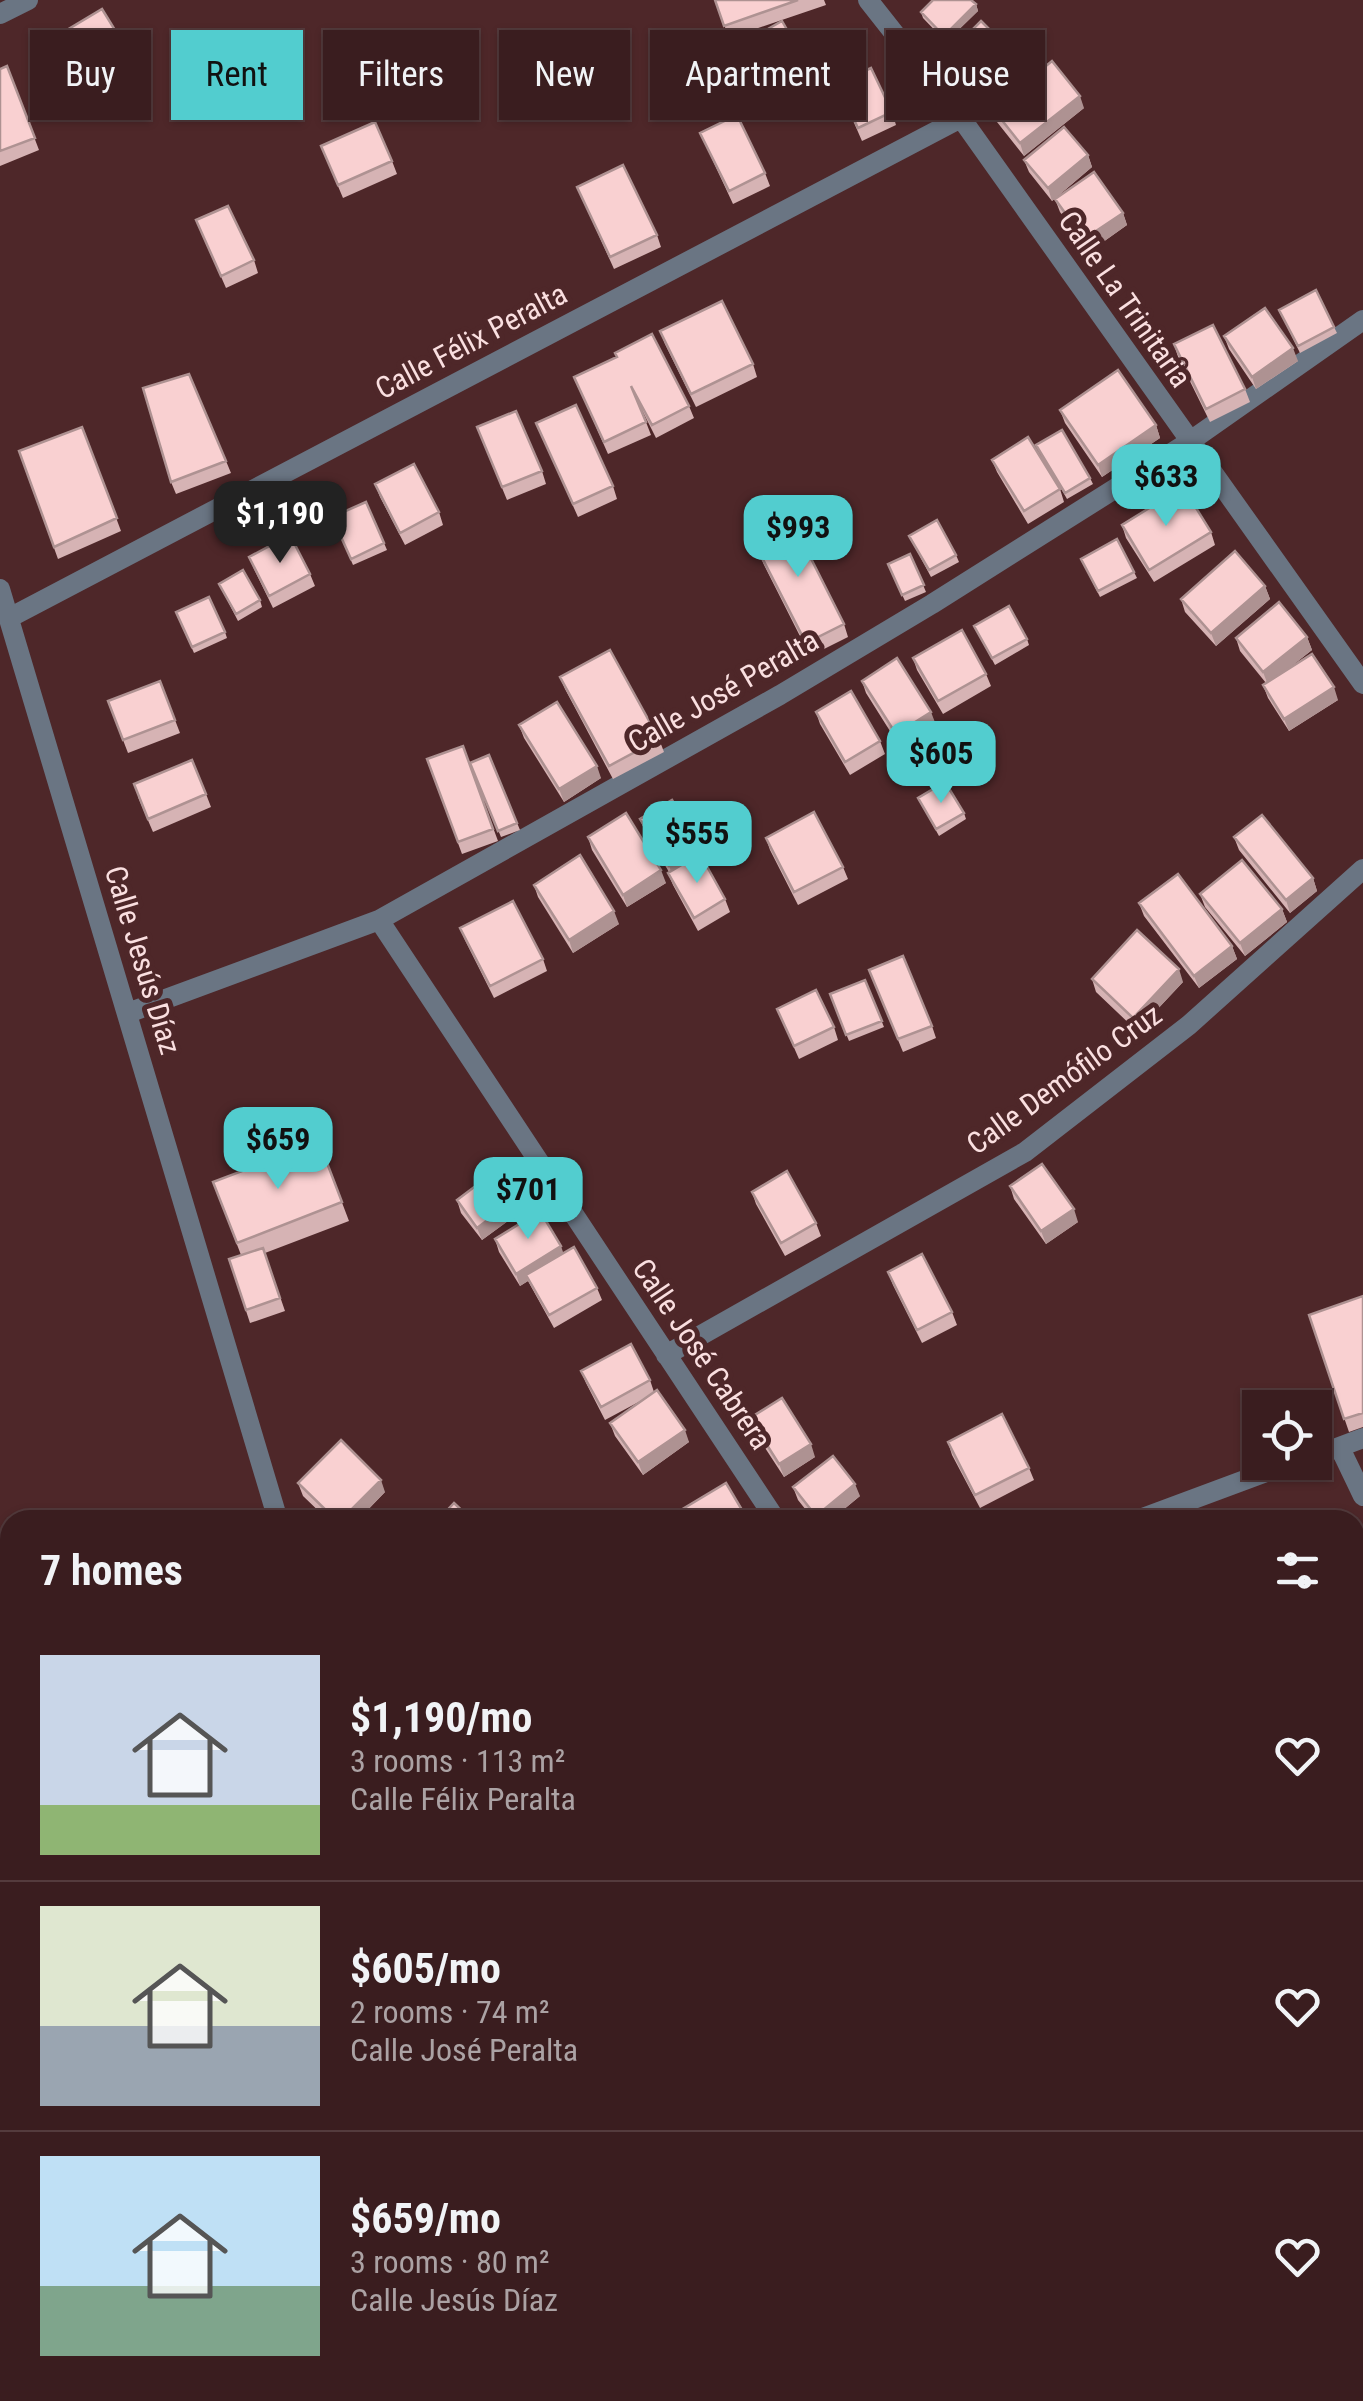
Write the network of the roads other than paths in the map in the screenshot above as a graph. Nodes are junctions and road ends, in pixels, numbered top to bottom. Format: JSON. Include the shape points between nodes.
{"nodes":[{"id":1,"x":28,"y":0,"type":"edge"},
{"id":2,"x":868,"y":0,"type":"edge"},
{"id":3,"x":0,"y":14,"type":"edge"},
{"id":4,"x":892,"y":30,"type":"edge"},
{"id":5,"x":957,"y":120,"type":"edge"},
{"id":6,"x":962,"y":120,"type":"edge"},
{"id":7,"x":1363,"y":320,"type":"edge"},
{"id":8,"x":1190,"y":442,"type":"junction"},
{"id":9,"x":0,"y":589,"type":"edge"},
{"id":10,"x":9,"y":618,"type":"junction"},
{"id":11,"x":1363,"y":684,"type":"edge"},
{"id":12,"x":1363,"y":869,"type":"edge"},
{"id":13,"x":379,"y":920,"type":"junction"},
{"id":14,"x":128,"y":1013,"type":"junction"},
{"id":15,"x":666,"y":1355,"type":"junction"},
{"id":16,"x":1363,"y":1438,"type":"edge"},
{"id":17,"x":1340,"y":1448,"type":"junction"},
{"id":18,"x":1332,"y":1451,"type":"edge"},
{"id":19,"x":1245,"y":1480,"type":"edge"},
{"id":20,"x":1363,"y":1496,"type":"edge"},
{"id":21,"x":275,"y":1510,"type":"edge"},
{"id":22,"x":769,"y":1510,"type":"edge"},
{"id":23,"x":1164,"y":1510,"type":"edge"}],
"edges":[{"from":1,"to":3,"type":"street"},
{"from":2,"to":4,"type":"street","name":"Calle La Trinitaria"},
{"from":5,"to":10,"type":"street","name":"Calle Félix Peralta"},
{"from":6,"to":8,"type":"street","name":"Calle La Trinitaria"},
{"from":7,"to":8,"type":"street","name":"Calle José Peralta"},
{"from":8,"to":11,"type":"street","name":"Calle La Trinitaria"},
{"from":8,"to":13,"type":"street","name":"Calle José Peralta","via":[[780,695]]},
{"from":9,"to":10,"type":"street","name":"Calle Jesús Díaz"},
{"from":10,"to":14,"type":"street","name":"Calle Jesús Díaz"},
{"from":12,"to":15,"type":"street","name":"Calle Demófilo Cruz","via":[[1189,1025],[1025,1152]]},
{"from":13,"to":14,"type":"street","name":"Calle José Peralta"},
{"from":13,"to":15,"type":"street","name":"Calle José Cabrera"},
{"from":14,"to":21,"type":"street","name":"Calle Jesús Díaz"},
{"from":15,"to":22,"type":"street","name":"Calle José Cabrera"},
{"from":16,"to":17,"type":"street"},
{"from":17,"to":18,"type":"street"},
{"from":17,"to":20,"type":"street"},
{"from":19,"to":23,"type":"street"}]}
